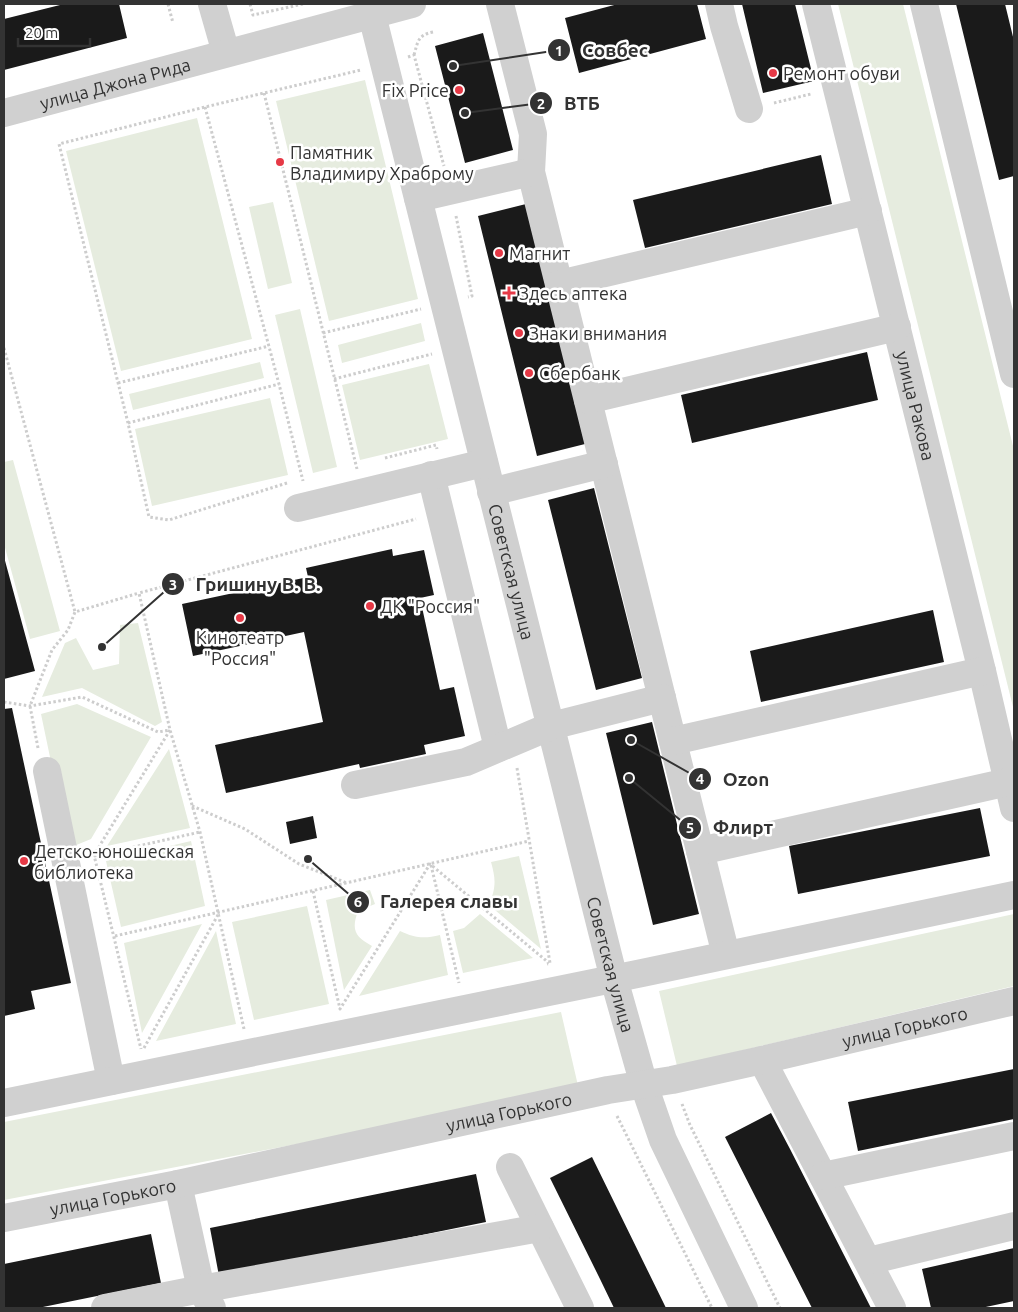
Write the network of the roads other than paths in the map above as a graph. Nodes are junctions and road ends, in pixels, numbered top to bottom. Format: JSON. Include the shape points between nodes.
{"nodes":[{"id":1,"x":212,"y":4,"type":"edge"},
{"id":2,"x":412,"y":4,"type":"edge"},
{"id":3,"x":500,"y":4,"type":"edge"},
{"id":4,"x":720,"y":4,"type":"edge"},
{"id":5,"x":816,"y":4,"type":"edge"},
{"id":6,"x":924,"y":4,"type":"edge"},
{"id":7,"x":372,"y":15,"type":"junction"},
{"id":8,"x":226,"y":53,"type":"junction"},
{"id":9,"x":749,"y":109,"type":"road end"},
{"id":10,"x":4,"y":113,"type":"edge"},
{"id":11,"x":531,"y":172,"type":"junction"},
{"id":12,"x":418,"y":198,"type":"junction"},
{"id":13,"x":868,"y":211,"type":"junction"},
{"id":14,"x":559,"y":284,"type":"junction"},
{"id":15,"x":897,"y":327,"type":"junction"},
{"id":16,"x":1014,"y":374,"type":"edge"},
{"id":17,"x":588,"y":400,"type":"junction"},
{"id":18,"x":484,"y":463,"type":"junction"},
{"id":19,"x":604,"y":464,"type":"junction"},
{"id":20,"x":438,"y":473,"type":"junction"},
{"id":21,"x":491,"y":492,"type":"junction"},
{"id":22,"x":304,"y":506,"type":"road end"},
{"id":23,"x":982,"y":671,"type":"junction"},
{"id":24,"x":662,"y":698,"type":"junction"},
{"id":25,"x":551,"y":726,"type":"junction"},
{"id":26,"x":673,"y":740,"type":"junction"},
{"id":27,"x":506,"y":745,"type":"junction"},
{"id":28,"x":47,"y":771,"type":"dead end"},
{"id":29,"x":1008,"y":782,"type":"junction"},
{"id":30,"x":355,"y":785,"type":"dead end"},
{"id":31,"x":1014,"y":808,"type":"edge"},
{"id":32,"x":700,"y":851,"type":"junction"},
{"id":33,"x":1014,"y":895,"type":"edge"},
{"id":34,"x":726,"y":956,"type":"junction"},
{"id":35,"x":614,"y":979,"type":"junction"},
{"id":36,"x":1014,"y":1001,"type":"edge"},
{"id":37,"x":762,"y":1060,"type":"junction"},
{"id":38,"x":111,"y":1081,"type":"junction"},
{"id":39,"x":644,"y":1085,"type":"junction"},
{"id":40,"x":4,"y":1103,"type":"edge"},
{"id":41,"x":1014,"y":1136,"type":"edge"},
{"id":42,"x":510,"y":1167,"type":"dead end"},
{"id":43,"x":823,"y":1176,"type":"junction"},
{"id":44,"x":178,"y":1184,"type":"junction"},
{"id":45,"x":4,"y":1218,"type":"edge"},
{"id":46,"x":1014,"y":1226,"type":"edge"},
{"id":47,"x":540,"y":1228,"type":"junction"},
{"id":48,"x":868,"y":1262,"type":"junction"},
{"id":49,"x":207,"y":1299,"type":"edge"},
{"id":50,"x":105,"y":1308,"type":"edge"},
{"id":51,"x":580,"y":1308,"type":"edge"},
{"id":52,"x":744,"y":1308,"type":"edge"},
{"id":53,"x":892,"y":1308,"type":"edge"}],
"edges":[{"from":1,"to":8,"type":"street"},
{"from":2,"to":7,"type":"street"},
{"from":3,"to":11,"type":"street","via":[[533,134]]},
{"from":4,"to":9,"type":"street"},
{"from":5,"to":13,"type":"street","name":"улица Ракова"},
{"from":6,"to":16,"type":"street"},
{"from":7,"to":8,"type":"street"},
{"from":7,"to":12,"type":"street","name":"Советская улица"},
{"from":8,"to":10,"type":"street","name":"улица Джона Рида"},
{"from":11,"to":12,"type":"street"},
{"from":11,"to":14,"type":"street"},
{"from":12,"to":18,"type":"street","name":"Советская улица"},
{"from":13,"to":14,"type":"street"},
{"from":13,"to":15,"type":"street","name":"улица Ракова"},
{"from":14,"to":17,"type":"street"},
{"from":15,"to":17,"type":"street"},
{"from":15,"to":23,"type":"street","name":"улица Ракова"},
{"from":17,"to":19,"type":"street"},
{"from":18,"to":20,"type":"street"},
{"from":18,"to":21,"type":"street","name":"Советская улица"},
{"from":19,"to":21,"type":"street"},
{"from":19,"to":24,"type":"street"},
{"from":20,"to":22,"type":"street","via":[[359,478]]},
{"from":20,"to":27,"type":"street","via":[[441,513]]},
{"from":21,"to":25,"type":"street","name":"Советская улица"},
{"from":23,"to":26,"type":"street"},
{"from":23,"to":29,"type":"street","name":"улица Ракова"},
{"from":24,"to":25,"type":"street"},
{"from":24,"to":26,"type":"street"},
{"from":25,"to":27,"type":"street"},
{"from":25,"to":35,"type":"street","name":"Советская улица"},
{"from":26,"to":32,"type":"street"},
{"from":27,"to":30,"type":"street","via":[[466,762]]},
{"from":28,"to":38,"type":"street"},
{"from":29,"to":31,"type":"street","name":"улица Ракова"},
{"from":29,"to":32,"type":"street"},
{"from":32,"to":34,"type":"street"},
{"from":33,"to":34,"type":"street"},
{"from":34,"to":35,"type":"street"},
{"from":35,"to":38,"type":"street"},
{"from":35,"to":39,"type":"street","name":"Советская улица"},
{"from":36,"to":37,"type":"street","name":"улица Горького"},
{"from":37,"to":39,"type":"street","name":"улица Горького"},
{"from":37,"to":43,"type":"street"},
{"from":38,"to":40,"type":"street"},
{"from":39,"to":44,"type":"street","name":"улица Горького"},
{"from":39,"to":52,"type":"street","name":"Советская улица","via":[[663,1140]]},
{"from":41,"to":43,"type":"street"},
{"from":42,"to":47,"type":"street"},
{"from":43,"to":48,"type":"street"},
{"from":44,"to":45,"type":"street","name":"улица Горького"},
{"from":44,"to":49,"type":"street"},
{"from":46,"to":48,"type":"street"},
{"from":47,"to":49,"type":"street"},
{"from":47,"to":51,"type":"street"},
{"from":48,"to":53,"type":"street"},
{"from":49,"to":50,"type":"street"}]}
